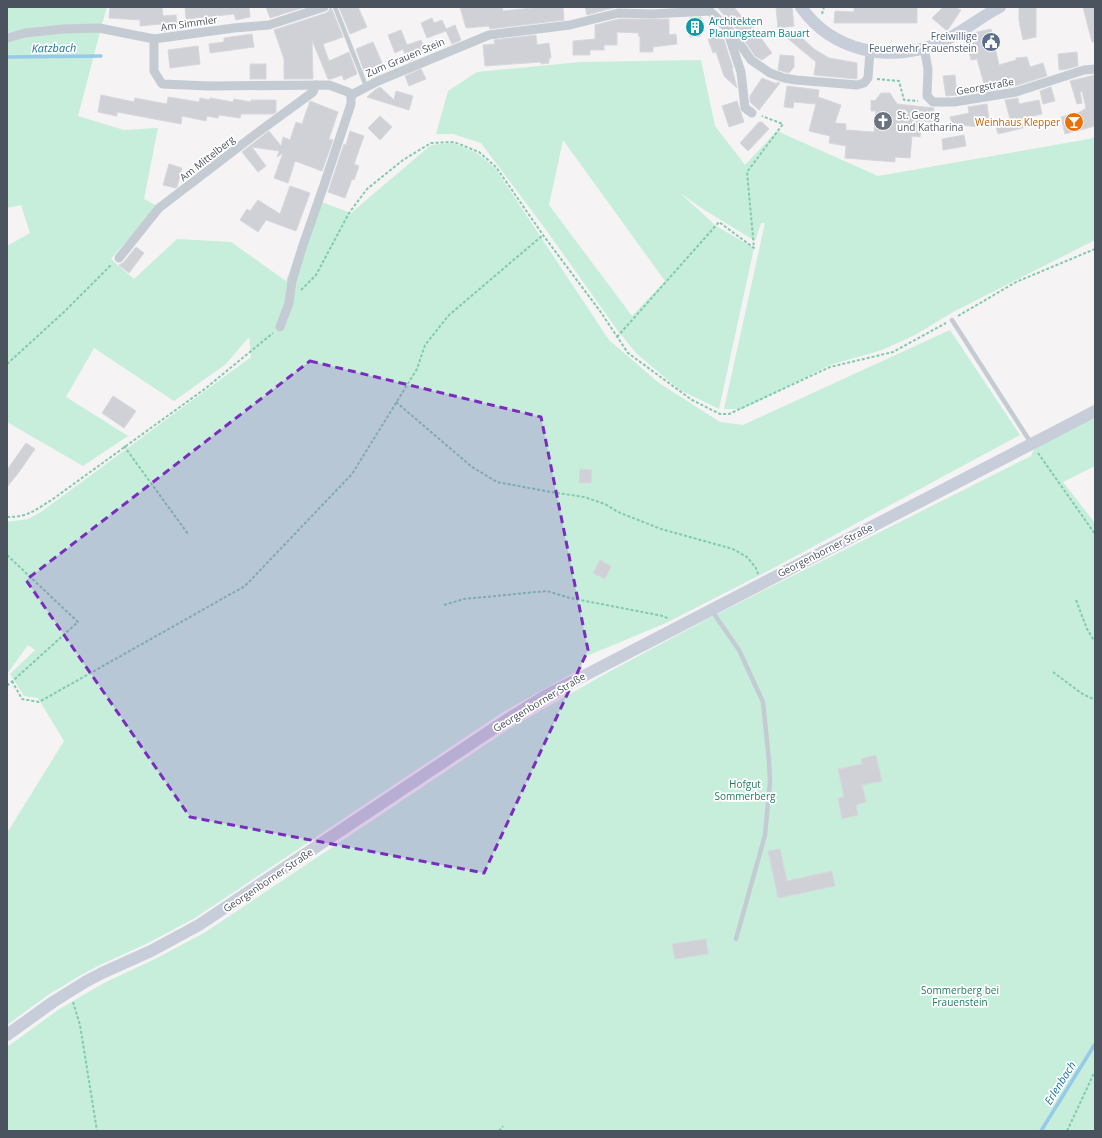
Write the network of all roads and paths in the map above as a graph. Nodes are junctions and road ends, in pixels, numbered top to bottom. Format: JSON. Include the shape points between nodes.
{"nodes":[{"id":1,"x":324,"y":7,"type":"edge"},
{"id":2,"x":335,"y":7,"type":"edge"},
{"id":3,"x":801,"y":7,"type":"edge"},
{"id":4,"x":1000,"y":7,"type":"edge"},
{"id":5,"x":709,"y":9,"type":"edge"},
{"id":6,"x":726,"y":27,"type":"junction"},
{"id":7,"x":7,"y":38,"type":"edge"},
{"id":8,"x":154,"y":39,"type":"junction"},
{"id":9,"x":924,"y":48,"type":"junction"},
{"id":10,"x":870,"y":51,"type":"junction"},
{"id":11,"x":1095,"y":68,"type":"edge"},
{"id":12,"x":868,"y":78,"type":"junction"},
{"id":13,"x":316,"y":85,"type":"junction"},
{"id":14,"x":366,"y":86,"type":"junction"},
{"id":15,"x":351,"y":95,"type":"junction"},
{"id":16,"x":929,"y":99,"type":"junction"},
{"id":17,"x":752,"y":113,"type":"joint"},
{"id":18,"x":543,"y":234,"type":"junction"},
{"id":19,"x":1095,"y":249,"type":"edge"},
{"id":20,"x":119,"y":258,"type":"joint"},
{"id":21,"x":290,"y":303,"type":"junction"},
{"id":22,"x":952,"y":320,"type":"junction"},
{"id":23,"x":280,"y":327,"type":"joint"},
{"id":24,"x":617,"y":337,"type":"junction"},
{"id":25,"x":7,"y":364,"type":"edge"},
{"id":26,"x":396,"y":402,"type":"junction"},
{"id":27,"x":1095,"y":411,"type":"edge"},
{"id":28,"x":1032,"y":444,"type":"junction"},
{"id":29,"x":124,"y":446,"type":"junction"},
{"id":30,"x":7,"y":516,"type":"edge"},
{"id":31,"x":188,"y":534,"type":"dead end"},
{"id":32,"x":1095,"y":534,"type":"edge"},
{"id":33,"x":7,"y":555,"type":"edge"},
{"id":34,"x":762,"y":582,"type":"junction"},
{"id":35,"x":1076,"y":600,"type":"dead end"},
{"id":36,"x":444,"y":605,"type":"dead end"},
{"id":37,"x":710,"y":609,"type":"junction"},
{"id":38,"x":681,"y":625,"type":"junction"},
{"id":39,"x":1095,"y":642,"type":"edge"},
{"id":40,"x":1053,"y":672,"type":"dead end"},
{"id":41,"x":12,"y":681,"type":"junction"},
{"id":42,"x":7,"y":686,"type":"edge"},
{"id":43,"x":1095,"y":700,"type":"edge"},
{"id":44,"x":736,"y":939,"type":"dead end"},
{"id":45,"x":70,"y":991,"type":"junction"},
{"id":46,"x":7,"y":1035,"type":"edge"},
{"id":47,"x":1095,"y":1071,"type":"edge"},
{"id":48,"x":503,"y":1126,"type":"dead end"},
{"id":49,"x":97,"y":1131,"type":"edge"},
{"id":50,"x":499,"y":1131,"type":"edge"},
{"id":51,"x":1066,"y":1131,"type":"edge"}],
"edges":[{"from":1,"to":8,"type":"street","name":"Am Simmler","via":[[269,25]]},
{"from":2,"to":14,"type":"lane"},
{"from":3,"to":10,"type":"main road","via":[[817,27],[844,44]]},
{"from":4,"to":9,"type":"main road","via":[[949,38]]},
{"from":5,"to":6,"type":"street"},
{"from":5,"to":14,"type":"street","name":"Zum Grauen Stein","via":[[652,14],[618,13],[570,25],[489,35]]},
{"from":6,"to":12,"type":"street","via":[[751,60],[770,74],[796,80],[857,85],[864,83]]},
{"from":6,"to":17,"type":"street","via":[[741,72],[746,108]]},
{"from":7,"to":8,"type":"street","name":"Am Simmler","via":[[25,33],[99,28]]},
{"from":8,"to":13,"type":"street","via":[[154,71],[162,84]]},
{"from":9,"to":10,"type":"main road","via":[[894,52]]},
{"from":9,"to":16,"type":"street","via":[[928,69],[926,92]]},
{"from":10,"to":12,"type":"street"},
{"from":11,"to":16,"type":"street","name":"Georgstraße","via":[[1016,92],[954,102],[933,102]]},
{"from":12,"to":16,"type":"path","via":[[899,81],[904,100],[920,102]]},
{"from":13,"to":15,"type":"street","via":[[329,85]]},
{"from":13,"to":20,"type":"street","name":"Am Mittelberg","via":[[313,92],[160,208]]},
{"from":14,"to":15,"type":"street","name":"Zum Grauen Stein"},
{"from":15,"to":21,"type":"street","via":[[351,104],[292,281]]},
{"from":17,"to":24,"type":"path","via":[[783,124],[747,172],[754,248],[718,222]]},
{"from":18,"to":21,"type":"path","via":[[496,167],[479,152],[454,142],[431,143],[403,160],[367,189],[349,212],[316,275]]},
{"from":18,"to":24,"type":"path"},
{"from":18,"to":26,"type":"path","via":[[449,315],[425,345],[417,368]]},
{"from":19,"to":22,"type":"path","via":[[1016,282]]},
{"from":20,"to":25,"type":"path"},
{"from":21,"to":23,"type":"street"},
{"from":22,"to":24,"type":"path","via":[[893,352],[830,367],[729,414],[720,414],[681,393],[628,353]]},
{"from":22,"to":28,"type":"lane"},
{"from":23,"to":29,"type":"path","via":[[206,388]]},
{"from":26,"to":34,"type":"path","via":[[472,467],[497,482],[584,497],[661,529],[733,549],[747,557],[756,568]]},
{"from":26,"to":41,"type":"path","via":[[352,474],[245,586],[39,702],[22,699]]},
{"from":27,"to":28,"type":"main road","name":"Georgenborner Straße"},
{"from":28,"to":32,"type":"path"},
{"from":28,"to":34,"type":"main road","name":"Georgenborner Straße"},
{"from":29,"to":30,"type":"path","via":[[31,514]]},
{"from":29,"to":31,"type":"path"},
{"from":33,"to":41,"type":"path","via":[[78,622]]},
{"from":34,"to":37,"type":"main road","name":"Georgenborner Straße"},
{"from":35,"to":39,"type":"path"},
{"from":36,"to":38,"type":"path","via":[[464,599],[547,591],[570,598],[664,616]]},
{"from":37,"to":38,"type":"main road","name":"Georgenborner Straße"},
{"from":37,"to":44,"type":"lane","via":[[739,650],[763,702],[769,761],[770,782],[765,835]]},
{"from":38,"to":45,"type":"main road","name":"Georgenborner Straße","via":[[539,700],[200,925]]},
{"from":40,"to":43,"type":"path"},
{"from":41,"to":42,"type":"path"},
{"from":45,"to":46,"type":"main road","name":"Georgenborner Straße"},
{"from":45,"to":49,"type":"path","via":[[80,1025]]},
{"from":47,"to":51,"type":"path"},
{"from":48,"to":50,"type":"path"}]}
